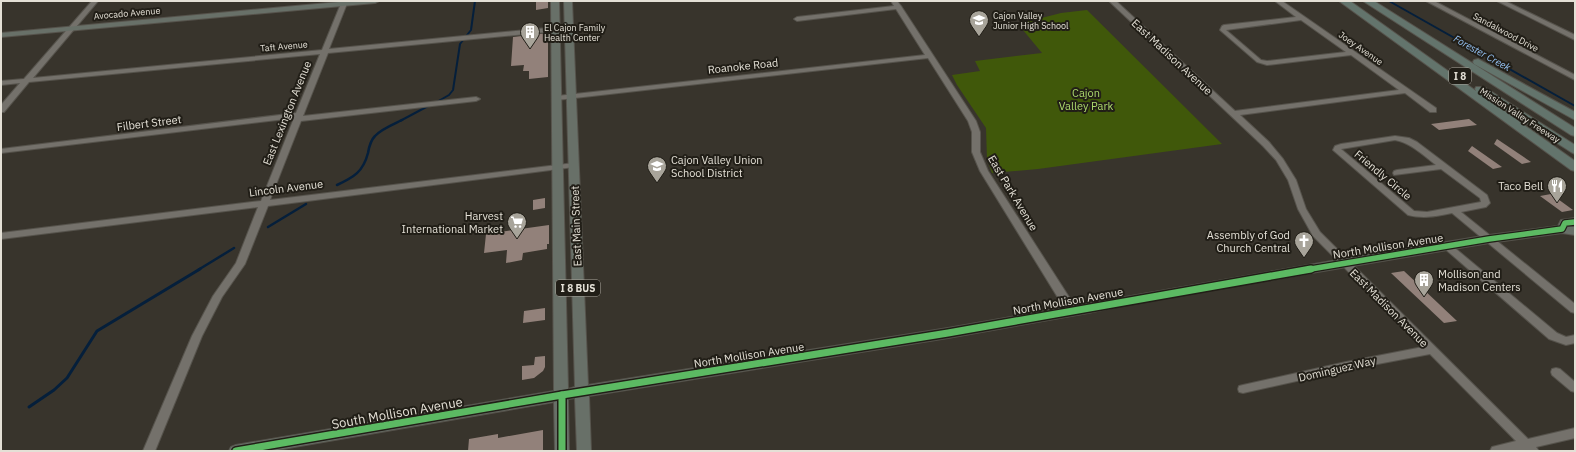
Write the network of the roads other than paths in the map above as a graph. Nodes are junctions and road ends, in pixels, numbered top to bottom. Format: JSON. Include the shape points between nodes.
{"nodes":[{"id":1,"x":95,"y":1,"type":"edge"},
{"id":2,"x":375,"y":1,"type":"edge"},
{"id":3,"x":555,"y":1,"type":"edge"},
{"id":4,"x":568,"y":1,"type":"edge"},
{"id":5,"x":1112,"y":1,"type":"edge"},
{"id":6,"x":1278,"y":1,"type":"edge"},
{"id":7,"x":1344,"y":1,"type":"edge"},
{"id":8,"x":1368,"y":1,"type":"edge"},
{"id":9,"x":1373,"y":1,"type":"edge"},
{"id":10,"x":1429,"y":1,"type":"edge"},
{"id":11,"x":1500,"y":1,"type":"edge"},
{"id":12,"x":344,"y":2,"type":"edge"},
{"id":13,"x":897,"y":4,"type":"edge"},
{"id":14,"x":1303,"y":18,"type":"junction"},
{"id":15,"x":797,"y":19,"type":"dead end"},
{"id":16,"x":72,"y":28,"type":"junction"},
{"id":17,"x":568,"y":28,"type":"junction"},
{"id":18,"x":555,"y":29,"type":"junction"},
{"id":19,"x":1,"y":35,"type":"edge"},
{"id":20,"x":1575,"y":38,"type":"edge"},
{"id":21,"x":325,"y":52,"type":"junction"},
{"id":22,"x":1352,"y":53,"type":"junction"},
{"id":23,"x":931,"y":56,"type":"junction"},
{"id":24,"x":1575,"y":70,"type":"edge"},
{"id":25,"x":1561,"y":71,"type":"junction"},
{"id":26,"x":1575,"y":78,"type":"edge"},
{"id":27,"x":26,"y":80,"type":"junction"},
{"id":28,"x":1,"y":83,"type":"edge"},
{"id":29,"x":1406,"y":91,"type":"junction"},
{"id":30,"x":571,"y":96,"type":"junction"},
{"id":31,"x":557,"y":98,"type":"junction"},
{"id":32,"x":476,"y":99,"type":"dead end"},
{"id":33,"x":1,"y":110,"type":"edge"},
{"id":34,"x":1433,"y":110,"type":"dead end"},
{"id":35,"x":1232,"y":114,"type":"junction"},
{"id":36,"x":298,"y":117,"type":"junction"},
{"id":37,"x":1575,"y":117,"type":"edge"},
{"id":38,"x":1575,"y":133,"type":"edge"},
{"id":39,"x":1575,"y":150,"type":"edge"},
{"id":40,"x":1,"y":151,"type":"edge"},
{"id":41,"x":574,"y":165,"type":"junction"},
{"id":42,"x":1443,"y":166,"type":"junction"},
{"id":43,"x":557,"y":167,"type":"junction"},
{"id":44,"x":1575,"y":167,"type":"edge"},
{"id":45,"x":1397,"y":173,"type":"dead end"},
{"id":46,"x":265,"y":203,"type":"junction"},
{"id":47,"x":1455,"y":211,"type":"junction"},
{"id":48,"x":1575,"y":222,"type":"edge"},
{"id":49,"x":576,"y":225,"type":"junction"},
{"id":50,"x":558,"y":227,"type":"junction"},
{"id":51,"x":1562,"y":229,"type":"junction"},
{"id":52,"x":1575,"y":231,"type":"edge"},
{"id":53,"x":1,"y":236,"type":"edge"},
{"id":54,"x":1489,"y":239,"type":"junction"},
{"id":55,"x":1447,"y":246,"type":"junction"},
{"id":56,"x":1343,"y":263,"type":"junction"},
{"id":57,"x":1575,"y":309,"type":"edge"},
{"id":58,"x":1072,"y":311,"type":"junction"},
{"id":59,"x":1575,"y":339,"type":"edge"},
{"id":60,"x":1431,"y":350,"type":"junction"},
{"id":61,"x":1556,"y":372,"type":"dead end"},
{"id":62,"x":1575,"y":388,"type":"edge"},
{"id":63,"x":1243,"y":389,"type":"dead end"},
{"id":64,"x":582,"y":392,"type":"junction"},
{"id":65,"x":562,"y":395,"type":"junction"},
{"id":66,"x":1575,"y":433,"type":"edge"},
{"id":67,"x":1530,"y":448,"type":"edge"},
{"id":68,"x":150,"y":451,"type":"edge"},
{"id":69,"x":236,"y":451,"type":"edge"},
{"id":70,"x":562,"y":451,"type":"edge"},
{"id":71,"x":584,"y":451,"type":"edge"},
{"id":72,"x":1496,"y":451,"type":"edge"}],
"edges":[{"from":1,"to":16,"type":"street"},
{"from":2,"to":12,"type":"main road","name":"Avocado Avenue"},
{"from":3,"to":18,"type":"main road","name":"East Main Street","number":"I 8 BUS"},
{"from":4,"to":17,"type":"main road","name":"East Main Street","number":"I 8 BUS"},
{"from":5,"to":35,"type":"street","name":"East Madison Avenue"},
{"from":6,"to":14,"type":"street","name":"Joey Avenue"},
{"from":7,"to":39,"type":"highway","name":"Mission Valley Freeway","number":"I 8"},
{"from":7,"to":44,"type":"highway"},
{"from":8,"to":38,"type":"highway","name":"Mission Valley Freeway","number":"I 8"},
{"from":9,"to":37,"type":"highway"},
{"from":10,"to":25,"type":"street","name":"Sandalwood Drive"},
{"from":11,"to":20,"type":"street"},
{"from":12,"to":16,"type":"main road","name":"Avocado Avenue"},
{"from":12,"to":21,"type":"street","name":"East Lexington Avenue"},
{"from":13,"to":15,"type":"street"},
{"from":13,"to":23,"type":"street","name":"East Park Avenue"},
{"from":14,"to":22,"type":"street","name":"Joey Avenue"},
{"from":14,"to":22,"type":"street","via":[[1227,26],[1223,30],[1259,61],[1267,63]]},
{"from":16,"to":19,"type":"main road","name":"Avocado Avenue"},
{"from":16,"to":27,"type":"street"},
{"from":17,"to":18,"type":"street","name":"Taft Avenue"},
{"from":17,"to":30,"type":"main road","name":"East Main Street","number":"I 8 BUS"},
{"from":18,"to":21,"type":"street","name":"Taft Avenue"},
{"from":18,"to":31,"type":"main road","name":"East Main Street","number":"I 8 BUS"},
{"from":21,"to":27,"type":"street","name":"Taft Avenue"},
{"from":21,"to":36,"type":"street","name":"East Lexington Avenue"},
{"from":22,"to":29,"type":"street","name":"Joey Avenue"},
{"from":23,"to":30,"type":"street","name":"Roanoke Road"},
{"from":23,"to":58,"type":"street","name":"East Park Avenue","via":[[972,122],[976,132],[976,152],[984,171]]},
{"from":24,"to":25,"type":"street"},
{"from":25,"to":26,"type":"street","name":"Sandalwood Drive"},
{"from":27,"to":28,"type":"street","name":"Taft Avenue"},
{"from":27,"to":33,"type":"street"},
{"from":29,"to":34,"type":"street","name":"Joey Avenue"},
{"from":29,"to":35,"type":"street"},
{"from":30,"to":31,"type":"street","name":"Roanoke Road"},
{"from":30,"to":41,"type":"main road","name":"East Main Street","number":"I 8 BUS"},
{"from":31,"to":43,"type":"main road","name":"East Main Street","number":"I 8 BUS"},
{"from":32,"to":36,"type":"street","name":"Filbert Street"},
{"from":35,"to":56,"type":"street","name":"East Madison Avenue","via":[[1279,159],[1292,180],[1302,209],[1316,234]]},
{"from":36,"to":40,"type":"street","name":"Filbert Street"},
{"from":36,"to":46,"type":"street","name":"East Lexington Avenue"},
{"from":41,"to":43,"type":"street","name":"Lincoln Avenue"},
{"from":41,"to":49,"type":"main road","name":"East Main Street","number":"I 8 BUS"},
{"from":42,"to":45,"type":"street"},
{"from":42,"to":47,"type":"street","name":"Friendly Circle","via":[[1484,197],[1486,203]]},
{"from":42,"to":47,"type":"street","name":"Friendly Circle","via":[[1414,144],[1400,138],[1341,146],[1337,150],[1411,213],[1427,215]]},
{"from":43,"to":46,"type":"street","name":"Lincoln Avenue"},
{"from":43,"to":50,"type":"main road","name":"East Main Street","number":"I 8 BUS"},
{"from":46,"to":53,"type":"street","name":"Lincoln Avenue"},
{"from":46,"to":68,"type":"street","name":"East Lexington Avenue","via":[[240,264],[216,298],[190,352]]},
{"from":47,"to":54,"type":"street"},
{"from":48,"to":51,"type":"main road","name":"North Mollison Avenue","via":[[1565,223]]},
{"from":49,"to":50,"type":"main road"},
{"from":49,"to":64,"type":"main road","name":"East Main Street","number":"I 8 BUS"},
{"from":50,"to":65,"type":"main road","name":"East Main Street","number":"I 8 BUS"},
{"from":51,"to":52,"type":"main road","name":"North Mollison Avenue"},
{"from":51,"to":54,"type":"main road","name":"North Mollison Avenue"},
{"from":54,"to":55,"type":"main road","name":"North Mollison Avenue"},
{"from":54,"to":57,"type":"street"},
{"from":55,"to":56,"type":"main road","name":"North Mollison Avenue"},
{"from":55,"to":59,"type":"street","via":[[1553,336],[1566,341]]},
{"from":56,"to":58,"type":"main road","name":"North Mollison Avenue"},
{"from":56,"to":60,"type":"street","name":"East Madison Avenue"},
{"from":58,"to":64,"type":"main road","name":"North Mollison Avenue"},
{"from":60,"to":63,"type":"street","name":"Dominguez Way"},
{"from":60,"to":67,"type":"street","name":"East Madison Avenue"},
{"from":61,"to":62,"type":"street"},
{"from":64,"to":65,"type":"main road","name":"North Mollison Avenue"},
{"from":64,"to":71,"type":"main road","name":"East Main Street","number":"I 8 BUS"},
{"from":65,"to":69,"type":"main road","name":"South Mollison Avenue"},
{"from":65,"to":70,"type":"main road","name":"East Main Street","number":"I 8 BUS"},
{"from":66,"to":67,"type":"street"},
{"from":67,"to":72,"type":"street"}]}
